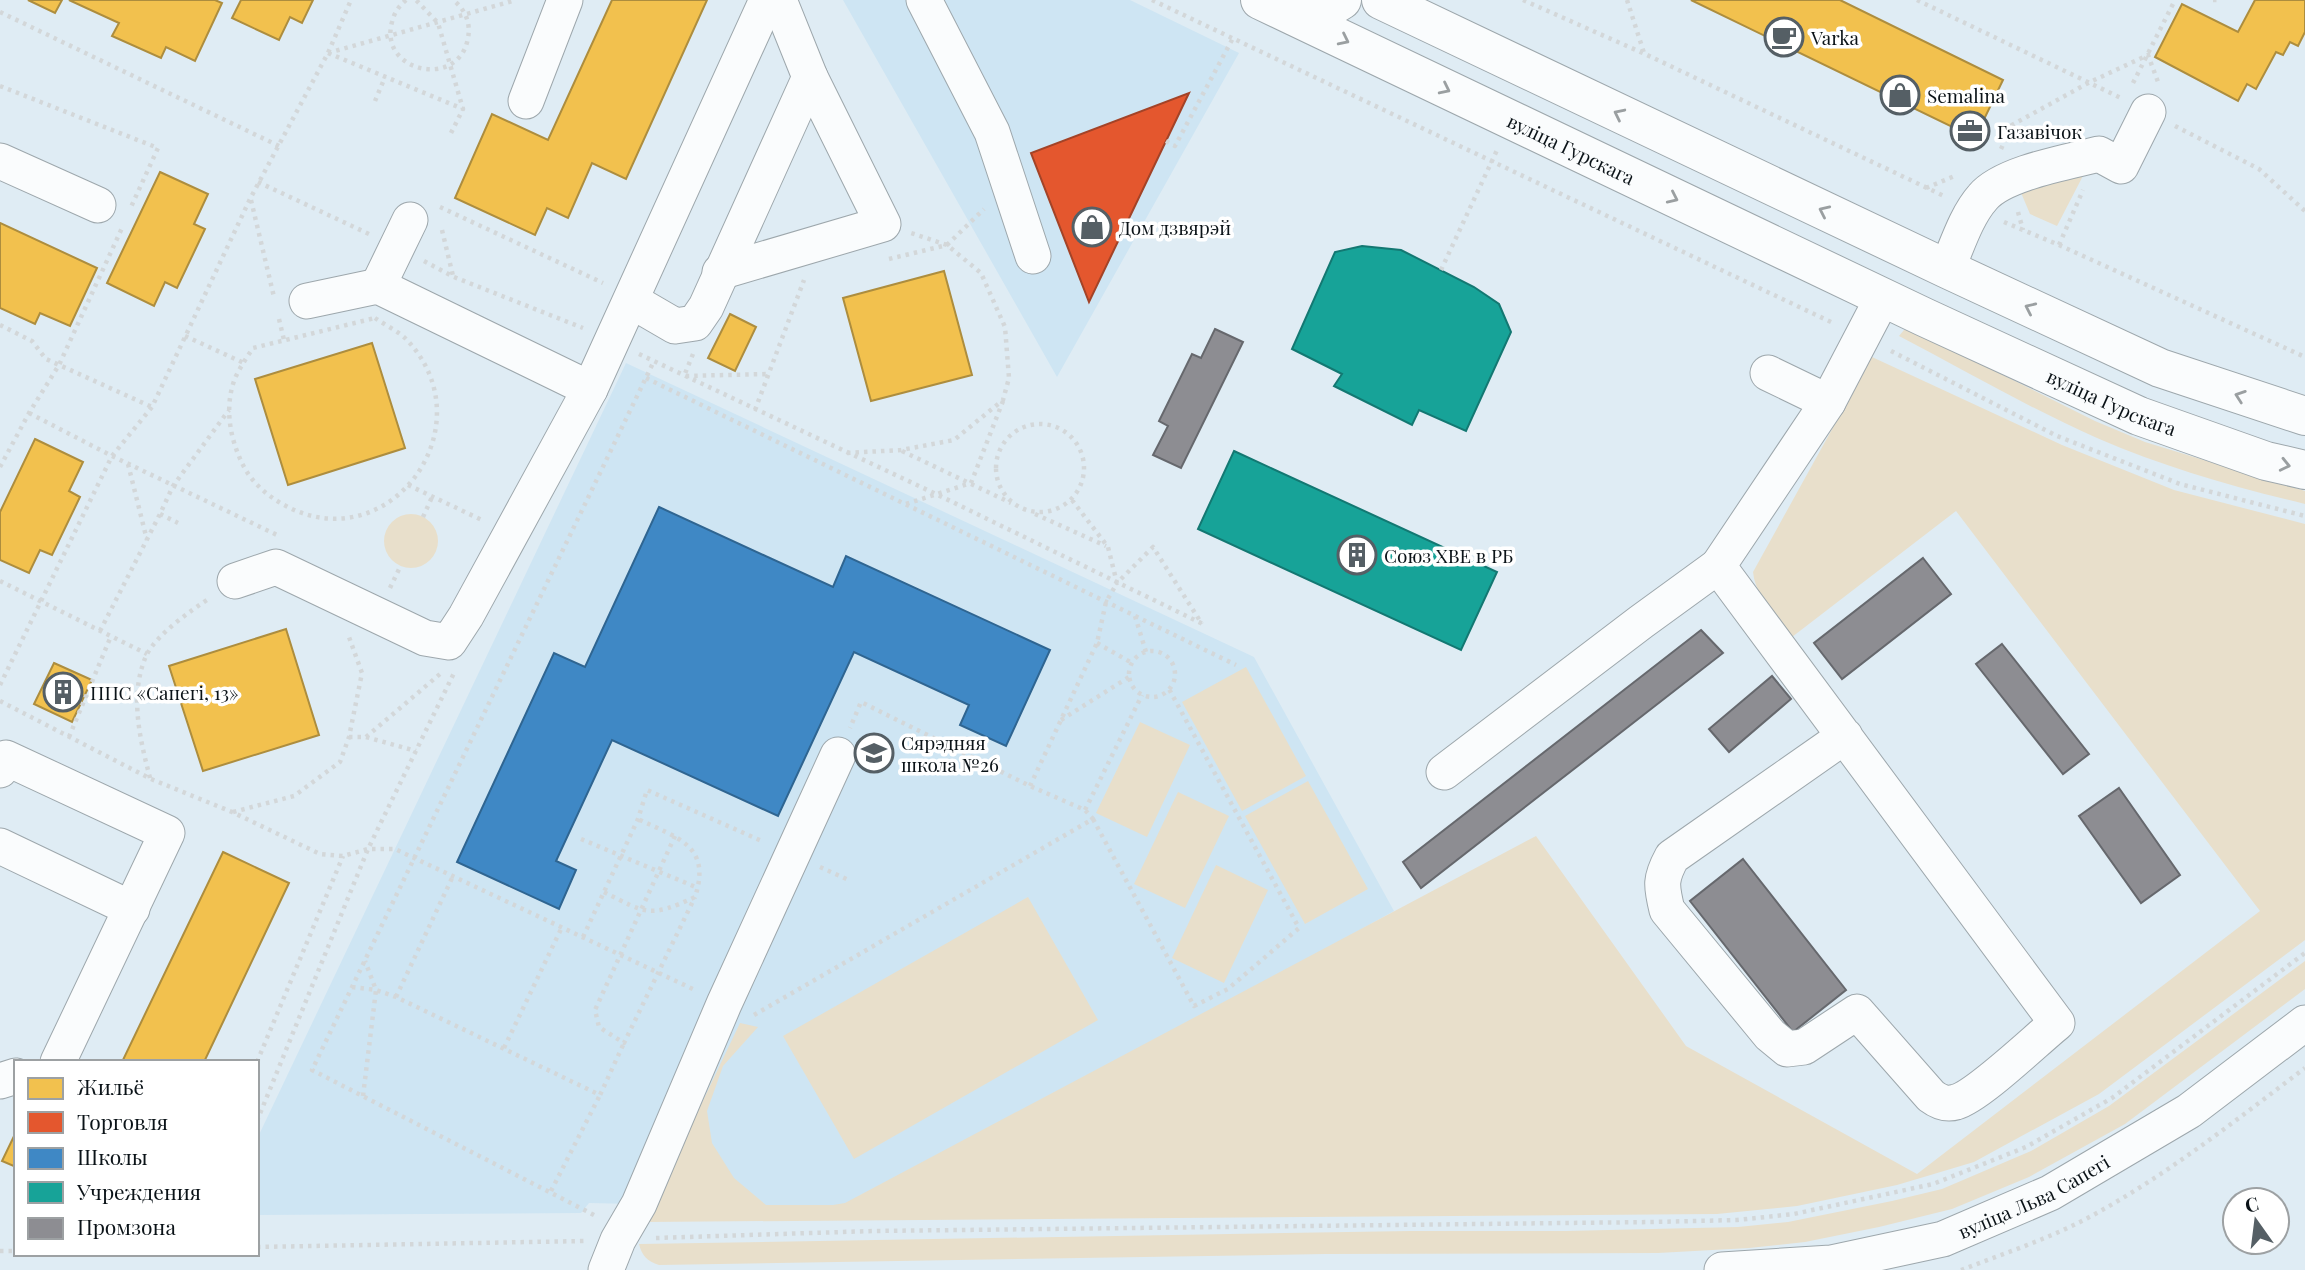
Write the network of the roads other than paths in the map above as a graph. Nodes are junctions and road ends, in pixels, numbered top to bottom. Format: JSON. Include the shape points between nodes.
{"nodes":[{"id":1,"x":565,"y":0,"type":"edge"},
{"id":2,"x":767,"y":0,"type":"edge"},
{"id":3,"x":779,"y":0,"type":"edge"},
{"id":4,"x":925,"y":0,"type":"edge"},
{"id":5,"x":1260,"y":0,"type":"edge"},
{"id":6,"x":1342,"y":0,"type":"edge"},
{"id":7,"x":1381,"y":0,"type":"edge"},
{"id":8,"x":1295,"y":16,"type":"junction"},
{"id":9,"x":810,"y":77,"type":"junction"},
{"id":10,"x":526,"y":101,"type":"dead end"},
{"id":11,"x":2164,"y":110,"type":"road end"},
{"id":12,"x":0,"y":161,"type":"edge"},
{"id":13,"x":118,"y":211,"type":"road end"},
{"id":14,"x":422,"y":229,"type":"road end"},
{"id":15,"x":1905,"y":249,"type":"junction"},
{"id":16,"x":1033,"y":256,"type":"dead end"},
{"id":17,"x":1947,"y":269,"type":"junction"},
{"id":18,"x":720,"y":272,"type":"junction"},
{"id":19,"x":378,"y":286,"type":"junction"},
{"id":20,"x":623,"y":295,"type":"junction"},
{"id":21,"x":1883,"y":297,"type":"junction"},
{"id":22,"x":287,"y":306,"type":"road end"},
{"id":23,"x":1924,"y":317,"type":"junction"},
{"id":24,"x":1768,"y":373,"type":"dead end"},
{"id":25,"x":590,"y":389,"type":"junction"},
{"id":26,"x":1828,"y":401,"type":"junction"},
{"id":27,"x":2298,"y":409,"type":"edge"},
{"id":28,"x":2305,"y":470,"type":"edge"},
{"id":29,"x":1718,"y":566,"type":"junction"},
{"id":30,"x":235,"y":581,"type":"road end"},
{"id":31,"x":1845,"y":736,"type":"junction"},
{"id":32,"x":838,"y":755,"type":"road end"},
{"id":33,"x":0,"y":770,"type":"edge"},
{"id":34,"x":1444,"y":772,"type":"dead end"},
{"id":35,"x":0,"y":846,"type":"edge"},
{"id":36,"x":132,"y":909,"type":"junction"},
{"id":37,"x":2305,"y":1023,"type":"edge"},
{"id":38,"x":59,"y":1060,"type":"edge"},
{"id":39,"x":606,"y":1250,"type":"edge"},
{"id":40,"x":1722,"y":1270,"type":"edge"}],
"edges":[{"from":1,"to":10,"type":"street"},
{"from":2,"to":20,"type":"street"},
{"from":3,"to":9,"type":"street"},
{"from":4,"to":16,"type":"street","via":[[992,132]]},
{"from":5,"to":8,"type":"main road","name":"вуліца Гурскага"},
{"from":6,"to":8,"type":"main road","via":[[1321,13]]},
{"from":15,"to":7,"type":"main road","one_way":true},
{"from":8,"to":21,"type":"main road","name":"вуліца Гурскага","one_way":true},
{"from":9,"to":18,"type":"street"},
{"from":9,"to":18,"type":"street","via":[[883,224]]},
{"from":11,"to":17,"type":"street","via":[[2121,166],[2099,154],[2008,179],[1984,195]]},
{"from":12,"to":13,"type":"street"},
{"from":14,"to":19,"type":"street"},
{"from":15,"to":17,"type":"main road"},
{"from":15,"to":21,"type":"main road"},
{"from":17,"to":23,"type":"main road"},
{"from":27,"to":17,"type":"main road","one_way":true,"via":[[2160,368]]},
{"from":18,"to":20,"type":"street","via":[[695,323],[675,326]]},
{"from":19,"to":22,"type":"street"},
{"from":19,"to":25,"type":"street"},
{"from":20,"to":25,"type":"street","via":[[612,341]]},
{"from":21,"to":23,"type":"main road","name":"вуліца Гурскага"},
{"from":21,"to":26,"type":"street"},
{"from":23,"to":28,"type":"main road","name":"вуліца Гурскага","one_way":true,"via":[[2139,415],[2266,461]]},
{"from":24,"to":26,"type":"street"},
{"from":25,"to":30,"type":"street","via":[[449,642],[425,638],[276,567]]},
{"from":26,"to":29,"type":"street"},
{"from":29,"to":31,"type":"street"},
{"from":29,"to":34,"type":"street"},
{"from":31,"to":31,"type":"street","via":[[2057,1023],[1957,1102],[1941,1103],[1931,1096],[1857,1012],[1804,1047],[1787,1049],[1770,1035],[1667,909],[1662,893],[1662,875],[1672,857]]},
{"from":32,"to":39,"type":"street","via":[[639,1204]]},
{"from":33,"to":36,"type":"street","via":[[6,758],[167,833]]},
{"from":35,"to":36,"type":"street"},
{"from":36,"to":38,"type":"street"},
{"from":37,"to":40,"type":"street","name":"вуліца Льва Сапегі","via":[[2189,1111],[2038,1198],[1942,1239],[1831,1264]]}]}
